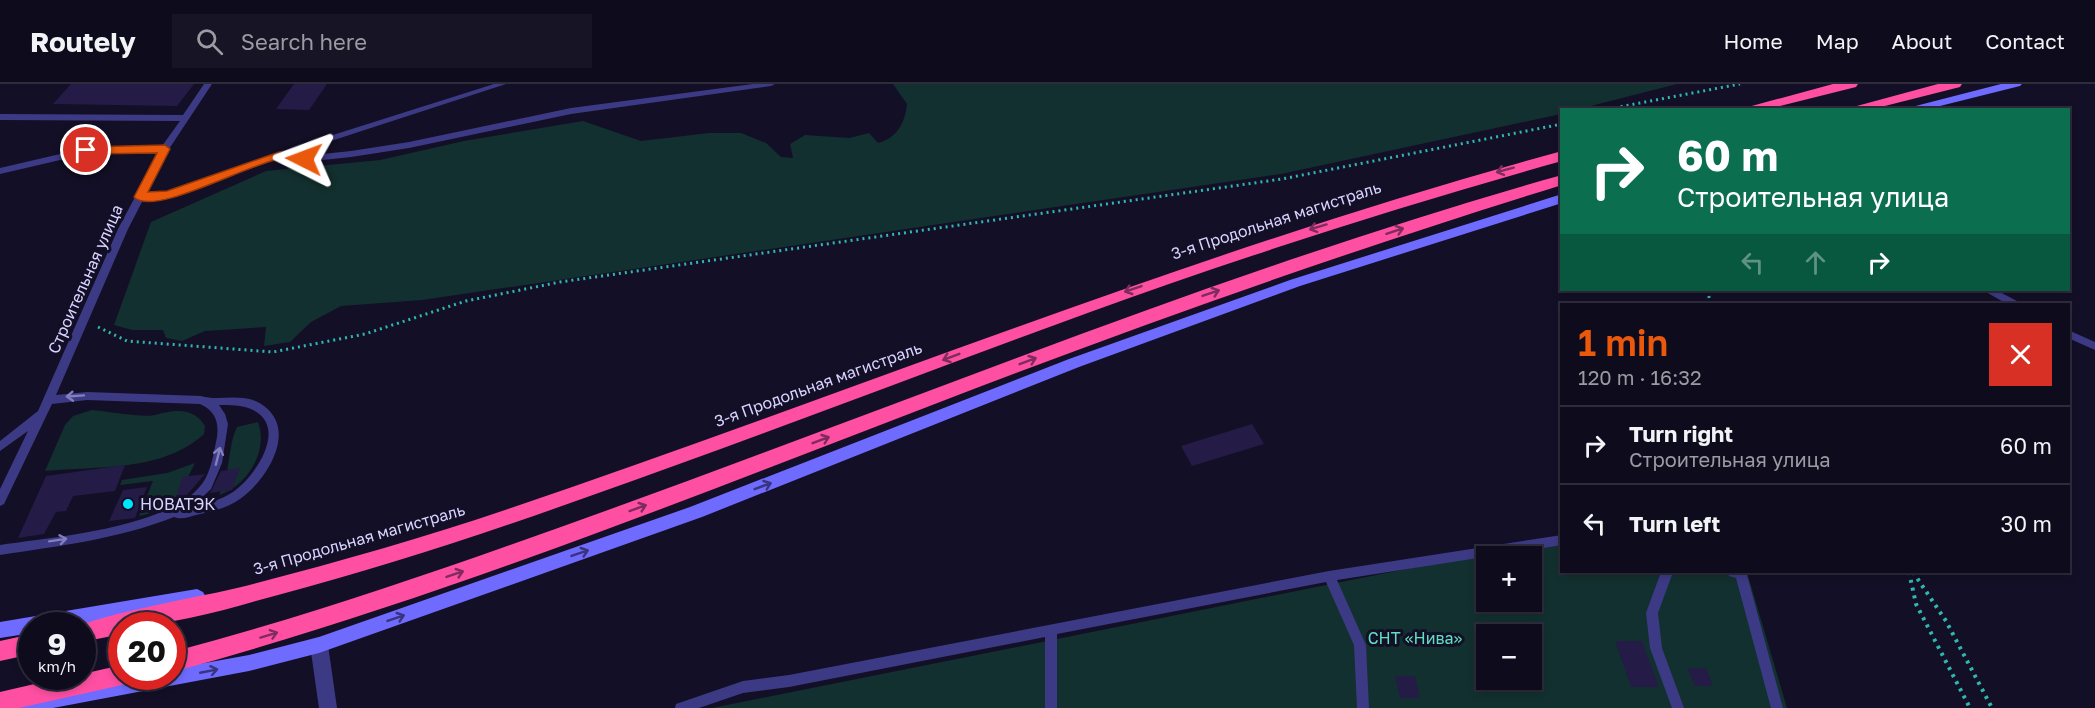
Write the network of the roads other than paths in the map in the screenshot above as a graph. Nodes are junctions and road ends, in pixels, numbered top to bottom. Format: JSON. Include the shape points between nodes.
{"nodes":[{"id":1,"x":208,"y":84,"type":"edge"},
{"id":2,"x":502,"y":84,"type":"edge"},
{"id":3,"x":771,"y":84,"type":"edge"},
{"id":4,"x":1851,"y":84,"type":"edge"},
{"id":5,"x":1955,"y":84,"type":"edge"},
{"id":6,"x":2016,"y":84,"type":"edge"},
{"id":7,"x":1752,"y":108,"type":"edge"},
{"id":8,"x":1857,"y":108,"type":"edge"},
{"id":9,"x":1914,"y":108,"type":"edge"},
{"id":10,"x":0,"y":117,"type":"edge"},
{"id":11,"x":184,"y":118,"type":"junction"},
{"id":12,"x":165,"y":149,"type":"junction"},
{"id":13,"x":279,"y":155,"type":"junction"},
{"id":14,"x":1560,"y":157,"type":"edge"},
{"id":15,"x":0,"y":171,"type":"edge"},
{"id":16,"x":1560,"y":181,"type":"edge"},
{"id":17,"x":140,"y":197,"type":"junction"},
{"id":18,"x":1560,"y":199,"type":"edge"},
{"id":19,"x":1991,"y":291,"type":"edge"},
{"id":20,"x":2012,"y":303,"type":"edge"},
{"id":21,"x":2070,"y":335,"type":"edge"},
{"id":22,"x":2095,"y":346,"type":"edge"},
{"id":23,"x":48,"y":400,"type":"junction"},
{"id":24,"x":201,"y":400,"type":"junction"},
{"id":25,"x":42,"y":414,"type":"junction"},
{"id":26,"x":0,"y":447,"type":"edge"},
{"id":27,"x":0,"y":501,"type":"edge"},
{"id":28,"x":163,"y":518,"type":"junction"},
{"id":29,"x":1560,"y":540,"type":"edge"},
{"id":30,"x":0,"y":550,"type":"edge"},
{"id":31,"x":1667,"y":573,"type":"edge"},
{"id":32,"x":1736,"y":573,"type":"edge"},
{"id":33,"x":1329,"y":576,"type":"junction"},
{"id":34,"x":309,"y":578,"type":"junction"},
{"id":35,"x":0,"y":630,"type":"edge"},
{"id":36,"x":96,"y":630,"type":"edge"},
{"id":37,"x":1051,"y":631,"type":"junction"},
{"id":38,"x":319,"y":645,"type":"junction"},
{"id":39,"x":18,"y":647,"type":"edge"},
{"id":40,"x":0,"y":651,"type":"edge"},
{"id":41,"x":186,"y":658,"type":"edge"},
{"id":42,"x":108,"y":678,"type":"edge"},
{"id":43,"x":0,"y":702,"type":"edge"},
{"id":44,"x":687,"y":707,"type":"edge"},
{"id":45,"x":7,"y":708,"type":"edge"},
{"id":46,"x":328,"y":708,"type":"edge"},
{"id":47,"x":1050,"y":708,"type":"edge"},
{"id":48,"x":1363,"y":708,"type":"edge"},
{"id":49,"x":1678,"y":708,"type":"edge"},
{"id":50,"x":1777,"y":708,"type":"edge"}],
"edges":[{"from":1,"to":11,"type":"lane","name":"Строительная улица"},
{"from":2,"to":13,"type":"lane"},
{"from":3,"to":13,"type":"lane","via":[[571,111],[351,154],[304,159]]},
{"from":4,"to":7,"type":"highway"},
{"from":5,"to":8,"type":"highway"},
{"from":6,"to":9,"type":"street"},
{"from":10,"to":11,"type":"lane"},
{"from":11,"to":12,"type":"lane","name":"Строительная улица"},
{"from":12,"to":15,"type":"lane","via":[[86,150]]},
{"from":12,"to":17,"type":"lane","name":"Строительная улица"},
{"from":13,"to":17,"type":"lane","via":[[169,195]]},
{"from":14,"to":34,"type":"highway","name":"3-я Продольная магистраль","one_way":true,"via":[[1233,254],[514,515]]},
{"from":41,"to":16,"type":"highway","one_way":true,"via":[[458,573],[718,480],[1182,303],[1448,213]]},
{"from":17,"to":23,"type":"lane","name":"Строительная улица"},
{"from":38,"to":18,"type":"street","one_way":true,"via":[[696,512],[1074,363],[1295,283]]},
{"from":19,"to":20,"type":"lane"},
{"from":21,"to":22,"type":"lane"},
{"from":24,"to":23,"type":"lane","one_way":true,"via":[[87,396]]},
{"from":23,"to":25,"type":"lane","name":"Строительная улица"},
{"from":28,"to":24,"type":"lane","one_way":true,"via":[[190,503],[206,488],[214,471],[224,430],[222,416],[215,405]]},
{"from":24,"to":28,"type":"lane","via":[[260,408],[274,431],[270,455],[257,478],[235,497]]},
{"from":25,"to":26,"type":"lane","name":"Строительная улица"},
{"from":25,"to":27,"type":"lane"},
{"from":30,"to":28,"type":"lane","one_way":true},
{"from":29,"to":33,"type":"lane"},
{"from":31,"to":49,"type":"lane","via":[[1652,613],[1656,648]]},
{"from":32,"to":50,"type":"lane","via":[[1741,575]]},
{"from":33,"to":37,"type":"lane"},
{"from":33,"to":48,"type":"lane","via":[[1360,645]]},
{"from":34,"to":35,"type":"street"},
{"from":34,"to":36,"type":"highway","name":"3-я Продольная магистраль"},
{"from":37,"to":44,"type":"lane","via":[[743,687]]},
{"from":37,"to":47,"type":"lane"},
{"from":45,"to":38,"type":"street","one_way":true,"via":[[249,663]]},
{"from":38,"to":46,"type":"street"},
{"from":39,"to":40,"type":"highway"},
{"from":42,"to":43,"type":"highway"}]}
